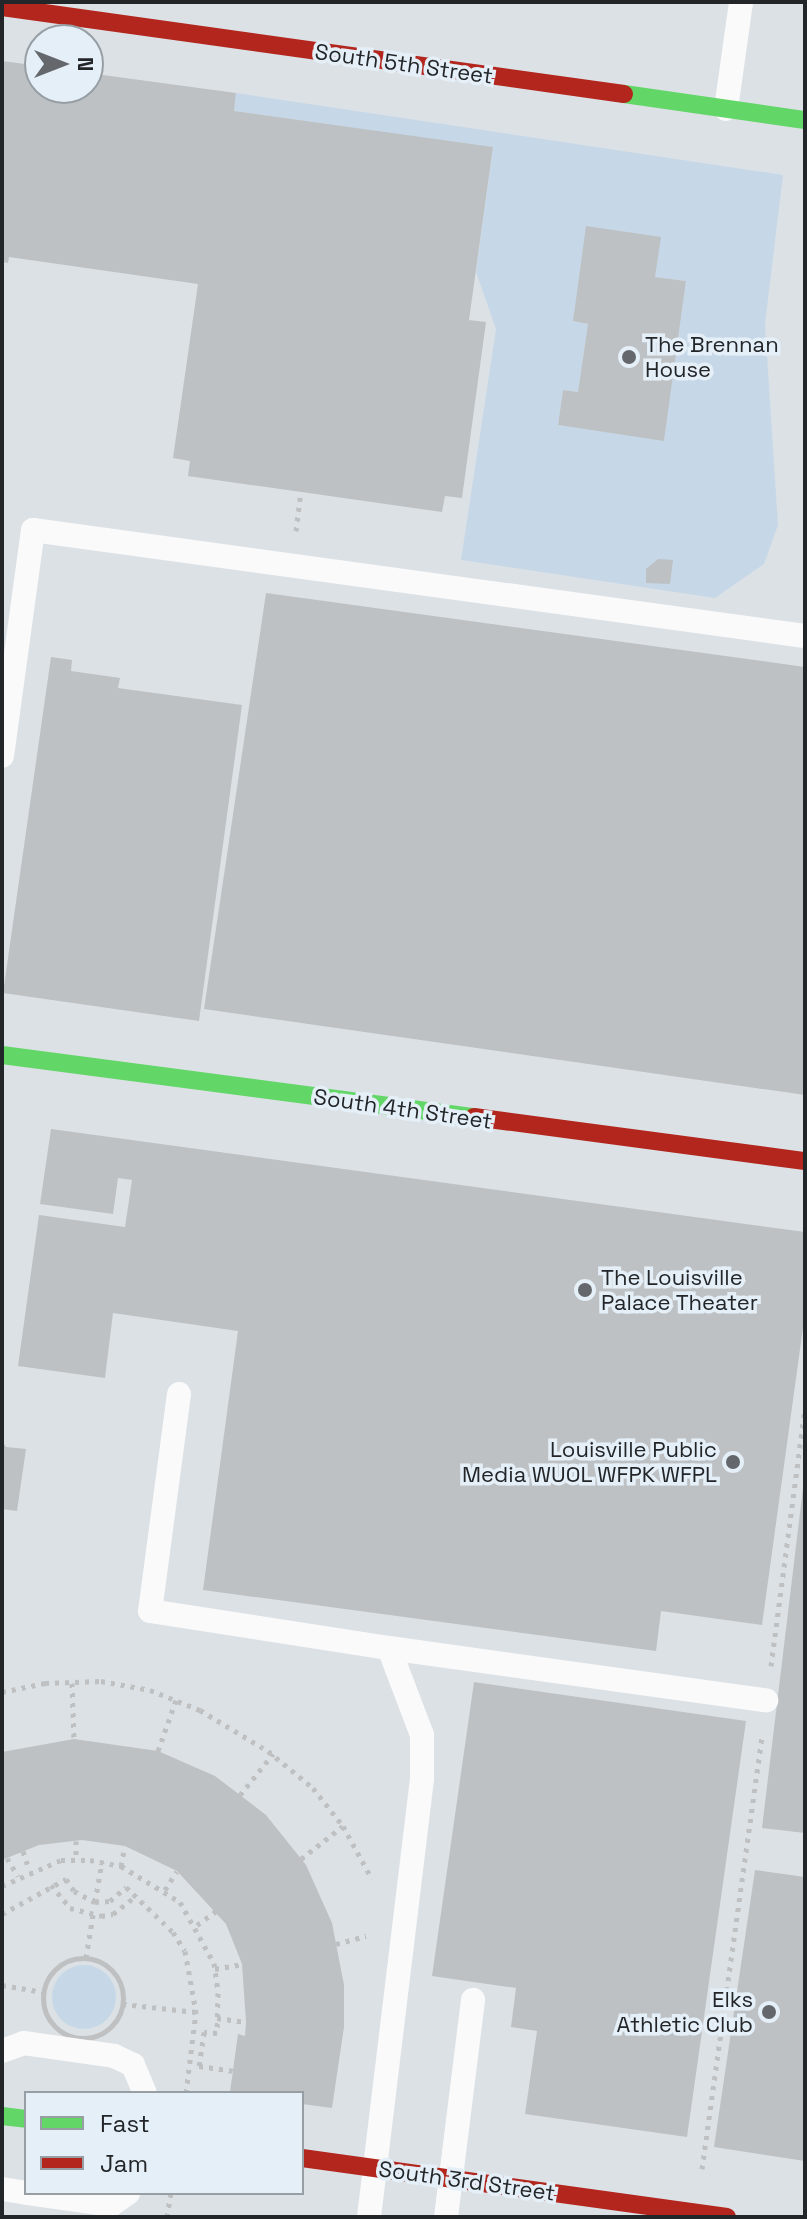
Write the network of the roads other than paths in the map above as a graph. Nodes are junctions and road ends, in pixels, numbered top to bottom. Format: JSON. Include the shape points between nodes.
{"nodes":[{"id":1,"x":741,"y":2,"type":"edge"},
{"id":2,"x":2,"y":7,"type":"edge"},
{"id":3,"x":726,"y":109,"type":"junction"},
{"id":4,"x":805,"y":120,"type":"edge"},
{"id":5,"x":805,"y":636,"type":"edge"},
{"id":6,"x":2,"y":756,"type":"edge"},
{"id":7,"x":2,"y":1055,"type":"edge"},
{"id":8,"x":805,"y":1161,"type":"edge"},
{"id":9,"x":179,"y":1394,"type":"dead end"},
{"id":10,"x":389,"y":1648,"type":"junction"},
{"id":11,"x":766,"y":1700,"type":"road end"},
{"id":12,"x":473,"y":2000,"type":"dead end"},
{"id":13,"x":2,"y":2051,"type":"edge"},
{"id":14,"x":144,"y":2091,"type":"edge"},
{"id":15,"x":2,"y":2116,"type":"edge"},
{"id":16,"x":24,"y":2119,"type":"edge"},
{"id":17,"x":304,"y":2158,"type":"edge"},
{"id":18,"x":376,"y":2168,"type":"junction"},
{"id":19,"x":451,"y":2179,"type":"junction"},
{"id":20,"x":2,"y":2189,"type":"edge"},
{"id":21,"x":24,"y":2193,"type":"edge"},
{"id":22,"x":41,"y":2195,"type":"edge"},
{"id":23,"x":125,"y":2195,"type":"edge"},
{"id":24,"x":369,"y":2217,"type":"edge"},
{"id":25,"x":446,"y":2217,"type":"edge"},
{"id":26,"x":727,"y":2217,"type":"edge"}],
"edges":[{"from":1,"to":3,"type":"lane"},
{"from":2,"to":3,"type":"street","name":"South 5th Street"},
{"from":3,"to":4,"type":"street","name":"South 5th Street"},
{"from":5,"to":6,"type":"lane","via":[[33,530]]},
{"from":7,"to":8,"type":"street","name":"South 4th Street"},
{"from":9,"to":10,"type":"lane","via":[[150,1611]]},
{"from":10,"to":11,"type":"lane"},
{"from":10,"to":18,"type":"lane","via":[[422,1735],[422,1778]]},
{"from":12,"to":19,"type":"lane"},
{"from":13,"to":14,"type":"lane","via":[[24,2043],[125,2059]]},
{"from":15,"to":16,"type":"street"},
{"from":17,"to":18,"type":"street","name":"South 3rd Street"},
{"from":18,"to":19,"type":"street","name":"South 3rd Street"},
{"from":18,"to":24,"type":"lane"},
{"from":19,"to":25,"type":"lane"},
{"from":19,"to":26,"type":"street","name":"South 3rd Street"},
{"from":20,"to":21,"type":"lane"},
{"from":22,"to":23,"type":"lane","via":[[111,2205]]}]}
